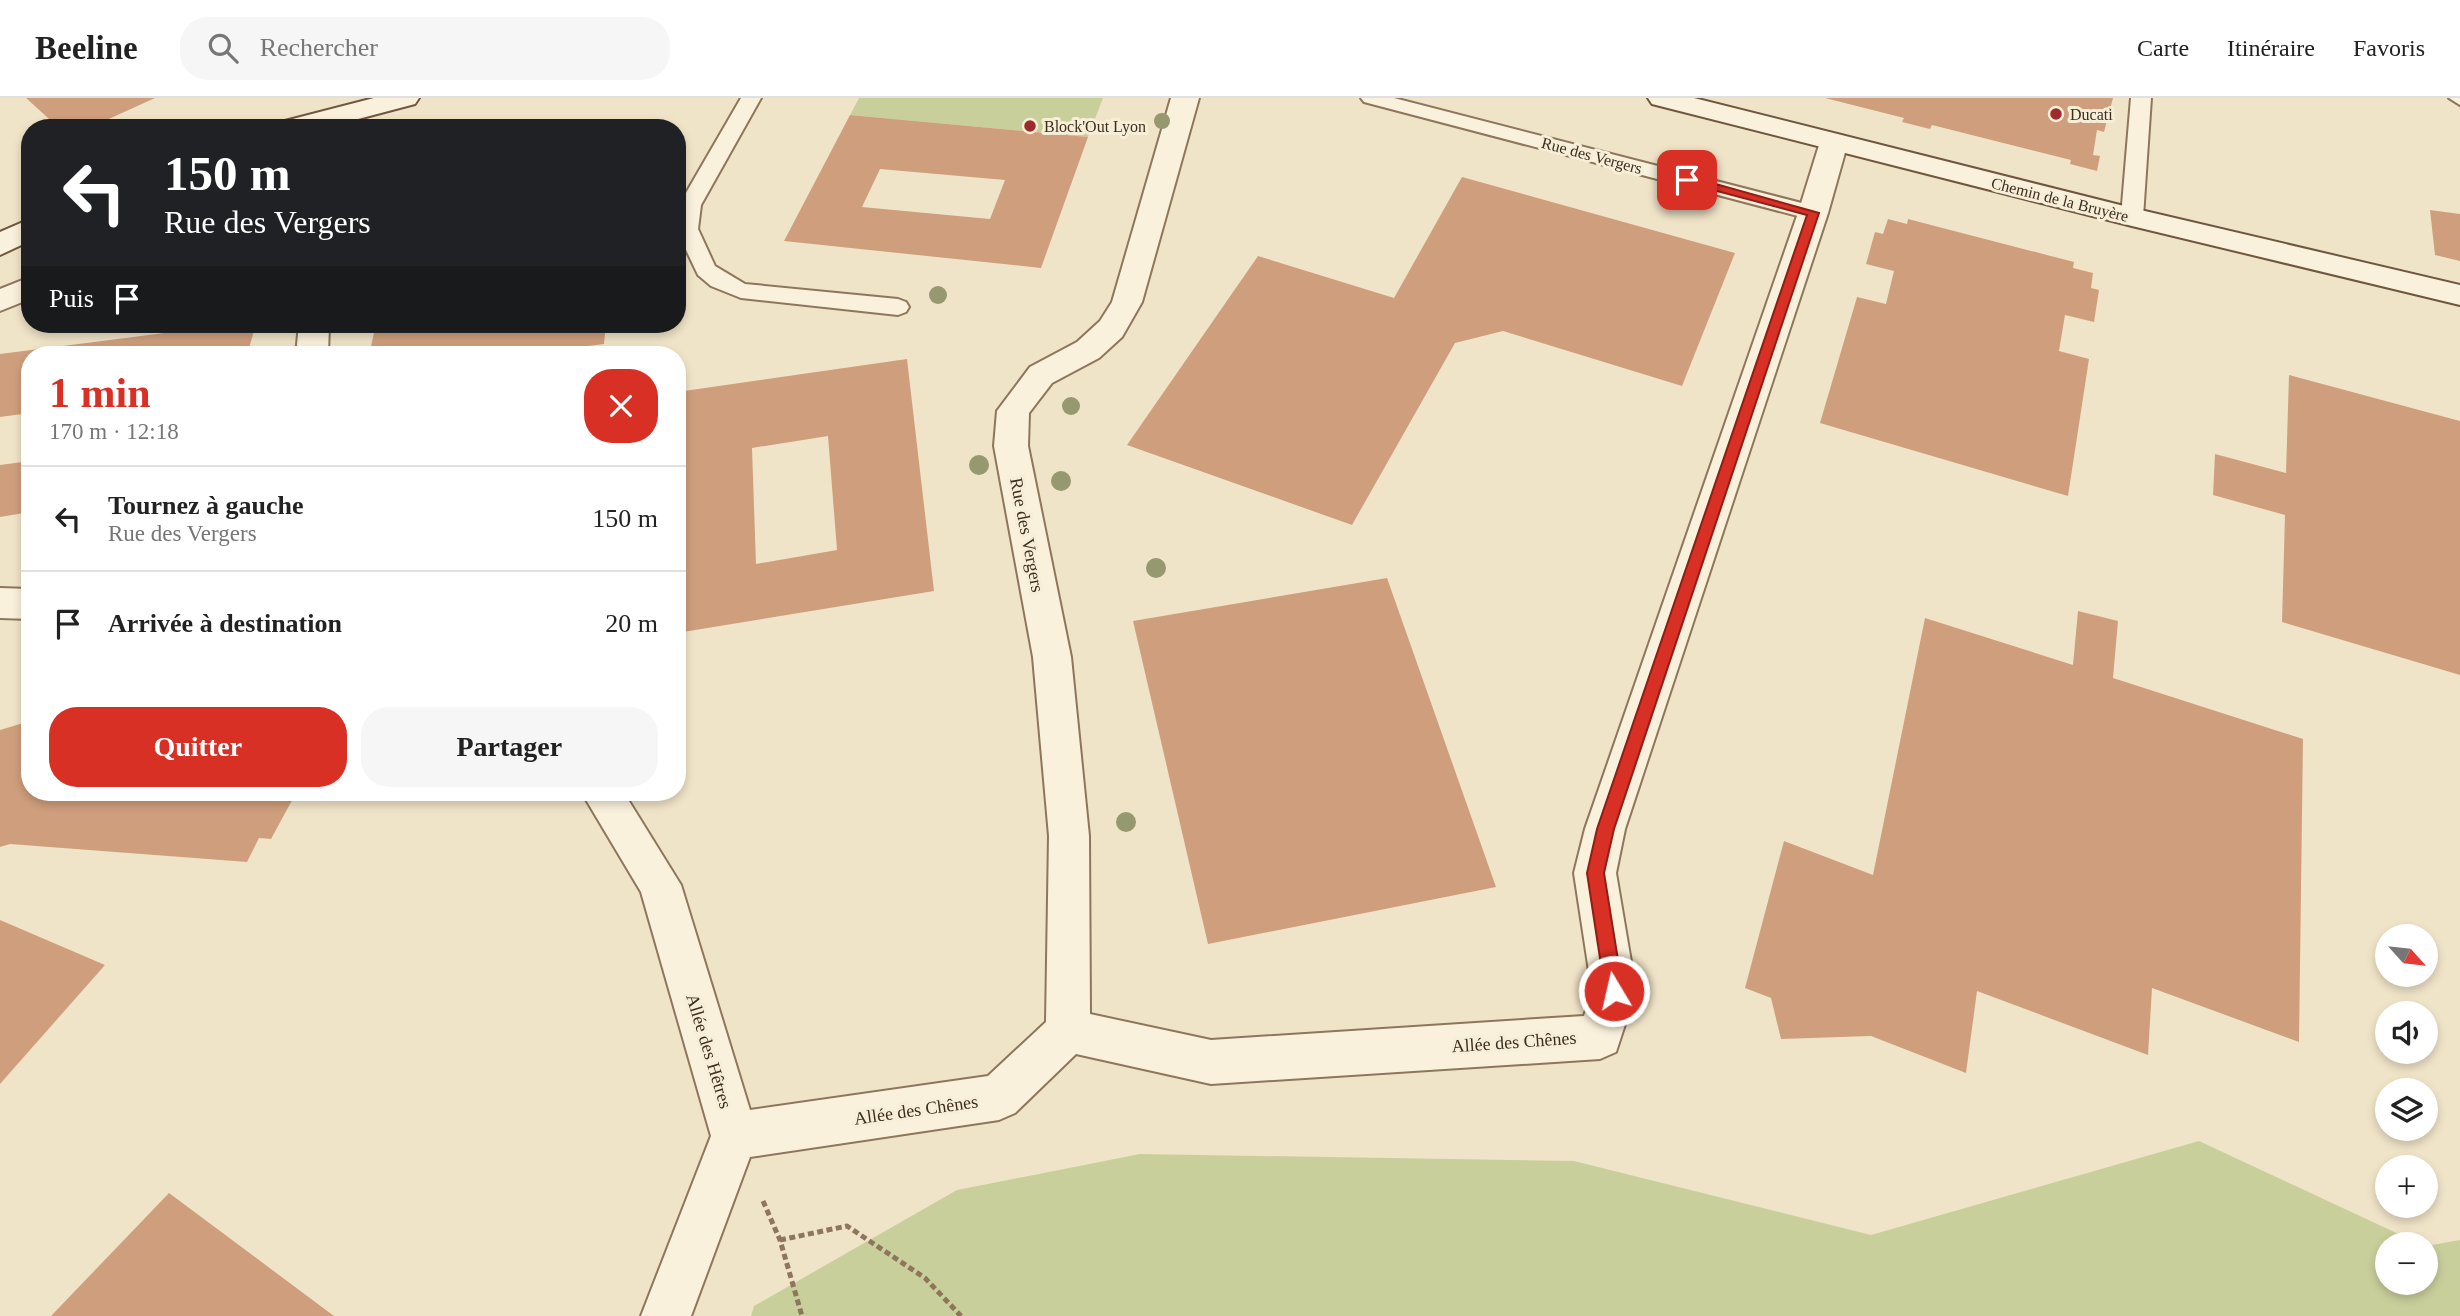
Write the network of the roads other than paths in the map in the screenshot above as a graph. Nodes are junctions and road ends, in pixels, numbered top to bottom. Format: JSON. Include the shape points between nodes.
{"nodes":[{"id":1,"x":405,"y":98,"type":"edge"},
{"id":2,"x":751,"y":98,"type":"edge"},
{"id":3,"x":1185,"y":98,"type":"edge"},
{"id":4,"x":1371,"y":98,"type":"edge"},
{"id":5,"x":1661,"y":98,"type":"edge"},
{"id":6,"x":2141,"y":98,"type":"edge"},
{"id":7,"x":325,"y":119,"type":"edge"},
{"id":8,"x":1834,"y":142,"type":"junction"},
{"id":9,"x":1813,"y":213,"type":"junction"},
{"id":10,"x":2132,"y":217,"type":"junction"},
{"id":11,"x":21,"y":233,"type":"edge"},
{"id":12,"x":0,"y":245,"type":"edge"},
{"id":13,"x":21,"y":291,"type":"edge"},
{"id":14,"x":2460,"y":295,"type":"edge"},
{"id":15,"x":0,"y":301,"type":"edge"},
{"id":16,"x":898,"y":307,"type":"dead end"},
{"id":17,"x":0,"y":603,"type":"edge"},
{"id":18,"x":21,"y":604,"type":"edge"},
{"id":19,"x":607,"y":801,"type":"edge"},
{"id":20,"x":1069,"y":1031,"type":"junction"},
{"id":21,"x":734,"y":1136,"type":"junction"},
{"id":22,"x":666,"y":1316,"type":"edge"}],
"edges":[{"from":1,"to":7,"type":"street"},
{"from":2,"to":16,"type":"lane","via":[[690,205],[687,229],[706,270],[741,291]]},
{"from":3,"to":20,"type":"street","name":"Rue des Vergers","via":[[1127,302],[1111,329],[1088,350],[1041,375],[1013,411],[1010,446],[1052,657],[1069,836]]},
{"from":4,"to":9,"type":"lane","name":"Rue des Vergers"},
{"from":5,"to":8,"type":"street","name":"Chemin de la Bruyère"},
{"from":6,"to":10,"type":"lane"},
{"from":8,"to":9,"type":"street","name":"Allée des Chênes"},
{"from":8,"to":10,"type":"street","name":"Chemin de la Bruyère"},
{"from":9,"to":20,"type":"street","name":"Allée des Chênes","via":[[1605,829],[1595,873],[1614,991],[1600,1037],[1211,1062]]},
{"from":10,"to":14,"type":"street","name":"Chemin de la Bruyère"},
{"from":11,"to":12,"type":"street"},
{"from":13,"to":15,"type":"street"},
{"from":17,"to":18,"type":"street"},
{"from":19,"to":21,"type":"street","name":"Allée des Hêtres","via":[[660,885]]},
{"from":20,"to":21,"type":"street","name":"Allée des Chênes","via":[[999,1097]]},
{"from":21,"to":22,"type":"street"}]}
